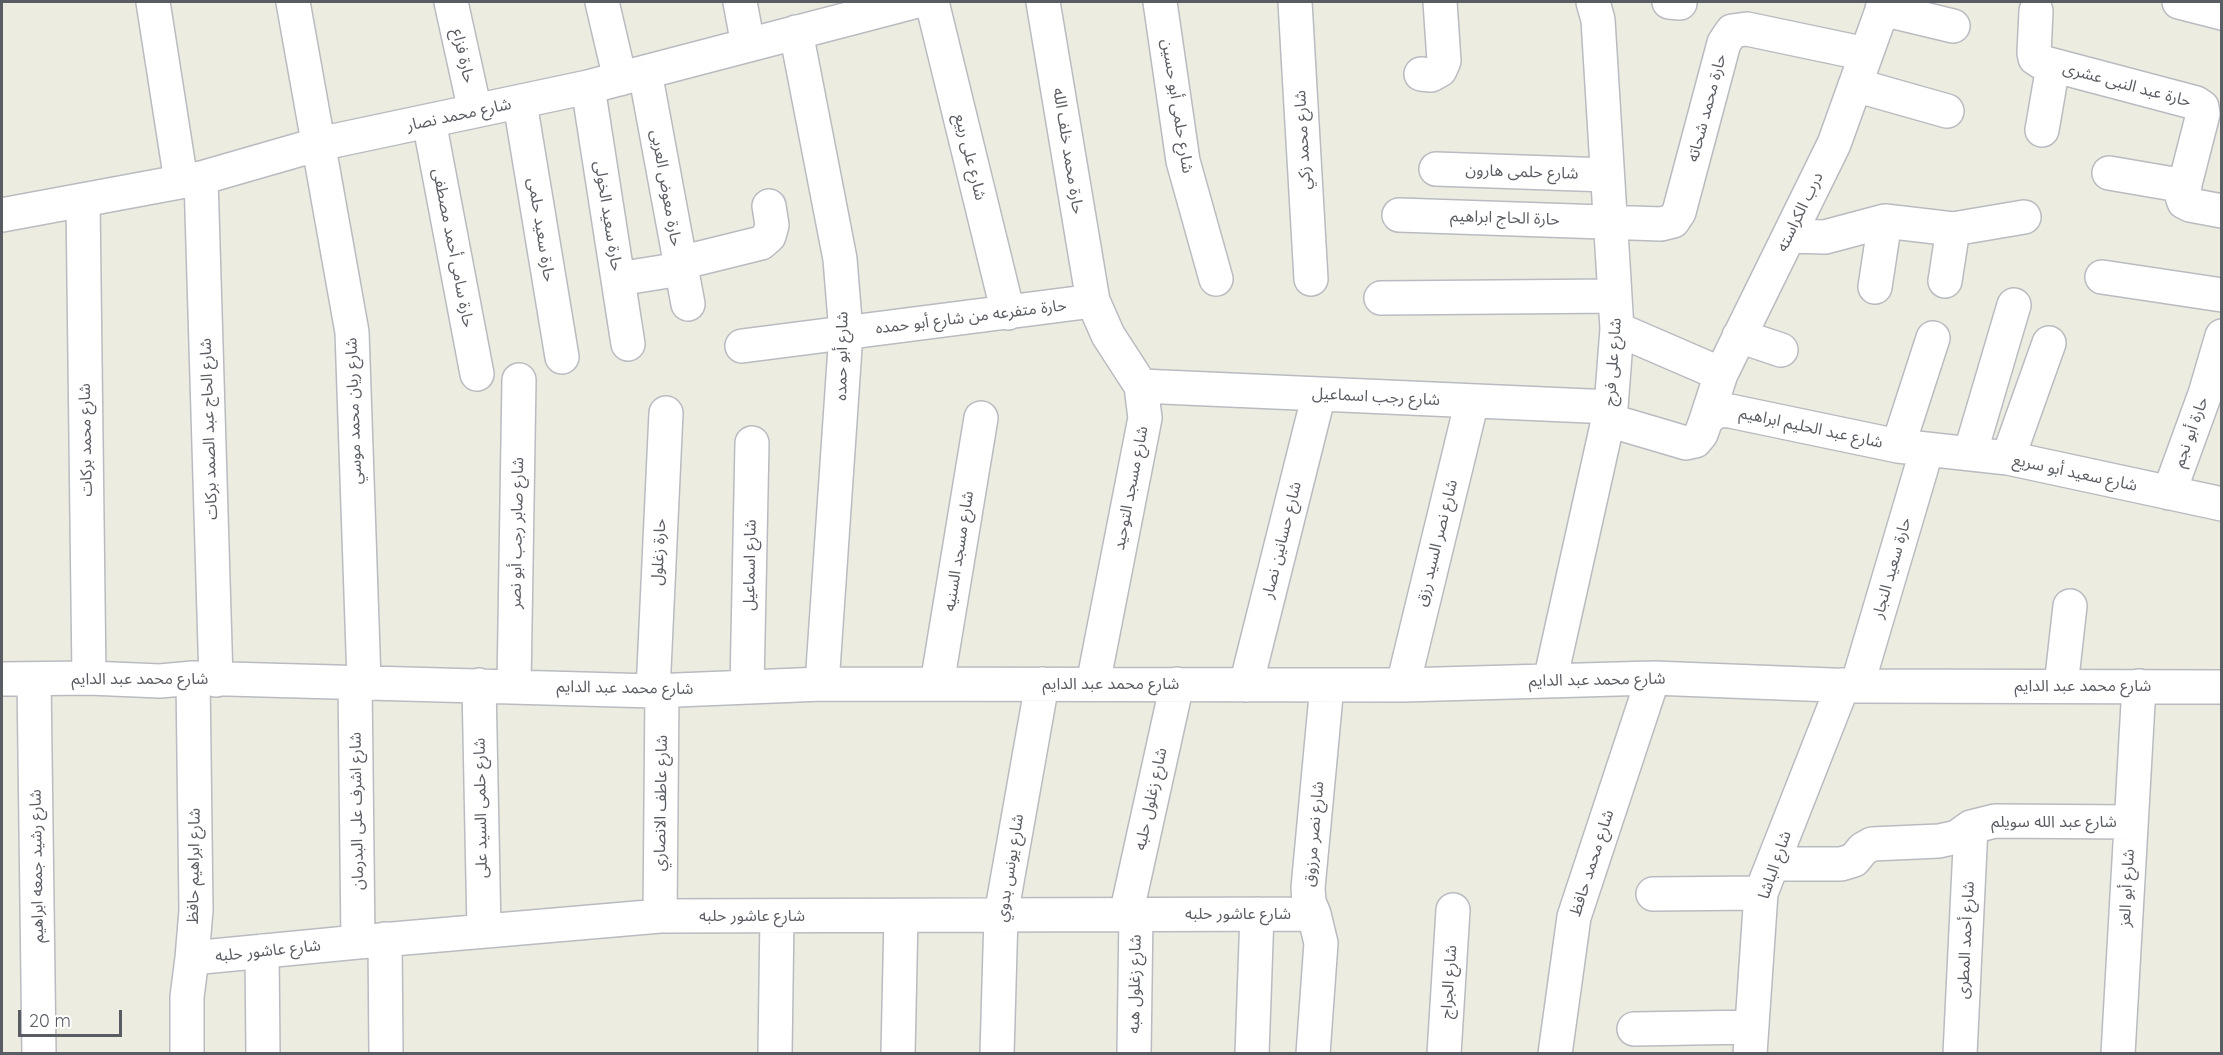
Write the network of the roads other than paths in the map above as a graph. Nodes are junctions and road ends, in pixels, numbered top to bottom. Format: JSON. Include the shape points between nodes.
{"nodes":[{"id":1,"x":153,"y":2,"type":"edge"},
{"id":2,"x":293,"y":2,"type":"edge"},
{"id":3,"x":451,"y":2,"type":"edge"},
{"id":4,"x":602,"y":2,"type":"edge"},
{"id":5,"x":740,"y":2,"type":"edge"},
{"id":6,"x":932,"y":2,"type":"edge"},
{"id":7,"x":1043,"y":2,"type":"edge"},
{"id":8,"x":1160,"y":2,"type":"edge"},
{"id":9,"x":1295,"y":2,"type":"edge"},
{"id":10,"x":1440,"y":2,"type":"edge"},
{"id":11,"x":1593,"y":2,"type":"edge"},
{"id":12,"x":2179,"y":2,"type":"edge"},
{"id":13,"x":897,"y":3,"type":"edge"},
{"id":14,"x":1884,"y":3,"type":"edge"},
{"id":15,"x":2036,"y":11,"type":"dead end"},
{"id":16,"x":2222,"y":13,"type":"edge"},
{"id":17,"x":1953,"y":26,"type":"dead end"},
{"id":18,"x":796,"y":32,"type":"junction"},
{"id":19,"x":748,"y":45,"type":"junction"},
{"id":20,"x":1866,"y":54,"type":"junction"},
{"id":21,"x":2053,"y":66,"type":"junction"},
{"id":22,"x":1421,"y":74,"type":"dead end"},
{"id":23,"x":633,"y":75,"type":"junction"},
{"id":24,"x":1855,"y":85,"type":"junction"},
{"id":25,"x":588,"y":87,"type":"junction"},
{"id":26,"x":520,"y":102,"type":"junction"},
{"id":27,"x":475,"y":111,"type":"junction"},
{"id":28,"x":1947,"y":111,"type":"dead end"},
{"id":29,"x":429,"y":121,"type":"junction"},
{"id":30,"x":2042,"y":130,"type":"dead end"},
{"id":31,"x":319,"y":144,"type":"junction"},
{"id":32,"x":1436,"y":169,"type":"dead end"},
{"id":33,"x":2109,"y":174,"type":"dead end"},
{"id":34,"x":1607,"y":175,"type":"junction"},
{"id":35,"x":191,"y":180,"type":"junction"},
{"id":36,"x":2185,"y":186,"type":"junction"},
{"id":37,"x":83,"y":201,"type":"junction"},
{"id":38,"x":769,"y":206,"type":"dead end"},
{"id":39,"x":2222,"y":211,"type":"edge"},
{"id":40,"x":2,"y":215,"type":"edge"},
{"id":41,"x":1399,"y":215,"type":"dead end"},
{"id":42,"x":2024,"y":217,"type":"dead end"},
{"id":43,"x":1885,"y":221,"type":"junction"},
{"id":44,"x":1611,"y":222,"type":"junction"},
{"id":45,"x":1953,"y":229,"type":"junction"},
{"id":46,"x":1789,"y":236,"type":"junction"},
{"id":47,"x":681,"y":266,"type":"junction"},
{"id":48,"x":2102,"y":277,"type":"dead end"},
{"id":49,"x":618,"y":279,"type":"junction"},
{"id":50,"x":1216,"y":279,"type":"dead end"},
{"id":51,"x":1311,"y":279,"type":"dead end"},
{"id":52,"x":1945,"y":281,"type":"dead end"},
{"id":53,"x":1875,"y":287,"type":"dead end"},
{"id":54,"x":2222,"y":295,"type":"edge"},
{"id":55,"x":1615,"y":296,"type":"junction"},
{"id":56,"x":1381,"y":298,"type":"dead end"},
{"id":57,"x":1093,"y":302,"type":"junction"},
{"id":58,"x":688,"y":304,"type":"dead end"},
{"id":59,"x":2014,"y":306,"type":"dead end"},
{"id":60,"x":1008,"y":313,"type":"junction"},
{"id":61,"x":1617,"y":329,"type":"junction"},
{"id":62,"x":846,"y":333,"type":"junction"},
{"id":63,"x":1739,"y":336,"type":"junction"},
{"id":64,"x":2222,"y":336,"type":"edge"},
{"id":65,"x":1933,"y":338,"type":"dead end"},
{"id":66,"x":628,"y":344,"type":"dead end"},
{"id":67,"x":2049,"y":344,"type":"dead end"},
{"id":68,"x":742,"y":346,"type":"dead end"},
{"id":69,"x":1781,"y":350,"type":"dead end"},
{"id":70,"x":562,"y":357,"type":"dead end"},
{"id":71,"x":477,"y":374,"type":"dead end"},
{"id":72,"x":1721,"y":374,"type":"junction"},
{"id":73,"x":519,"y":380,"type":"dead end"},
{"id":74,"x":1141,"y":386,"type":"junction"},
{"id":75,"x":1319,"y":394,"type":"junction"},
{"id":76,"x":1472,"y":401,"type":"junction"},
{"id":77,"x":666,"y":413,"type":"dead end"},
{"id":78,"x":1609,"y":413,"type":"junction"},
{"id":79,"x":981,"y":418,"type":"dead end"},
{"id":80,"x":1706,"y":420,"type":"junction"},
{"id":81,"x":752,"y":443,"type":"dead end"},
{"id":82,"x":1912,"y":448,"type":"junction"},
{"id":83,"x":1970,"y":454,"type":"junction"},
{"id":84,"x":2008,"y":458,"type":"junction"},
{"id":85,"x":2169,"y":493,"type":"junction"},
{"id":86,"x":2222,"y":504,"type":"edge"},
{"id":87,"x":2070,"y":606,"type":"dead end"},
{"id":88,"x":89,"y":678,"type":"junction"},
{"id":89,"x":1653,"y":678,"type":"junction"},
{"id":90,"x":2,"y":679,"type":"edge"},
{"id":91,"x":205,"y":679,"type":"junction"},
{"id":92,"x":34,"y":680,"type":"junction"},
{"id":93,"x":360,"y":681,"type":"junction"},
{"id":94,"x":1550,"y":681,"type":"junction"},
{"id":95,"x":822,"y":684,"type":"junction"},
{"id":96,"x":937,"y":684,"type":"junction"},
{"id":97,"x":1042,"y":684,"type":"junction"},
{"id":98,"x":1093,"y":684,"type":"junction"},
{"id":99,"x":1177,"y":684,"type":"junction"},
{"id":100,"x":479,"y":685,"type":"junction"},
{"id":101,"x":1246,"y":685,"type":"junction"},
{"id":102,"x":1327,"y":685,"type":"junction"},
{"id":103,"x":1402,"y":685,"type":"junction"},
{"id":104,"x":514,"y":686,"type":"junction"},
{"id":105,"x":1850,"y":686,"type":"junction"},
{"id":106,"x":2061,"y":686,"type":"junction"},
{"id":107,"x":2139,"y":686,"type":"junction"},
{"id":108,"x":747,"y":687,"type":"junction"},
{"id":109,"x":2222,"y":687,"type":"edge"},
{"id":110,"x":658,"y":691,"type":"junction"},
{"id":111,"x":2131,"y":822,"type":"junction"},
{"id":112,"x":1971,"y":827,"type":"junction"},
{"id":113,"x":1767,"y":878,"type":"junction"},
{"id":114,"x":1653,"y":894,"type":"dead end"},
{"id":115,"x":1453,"y":910,"type":"dead end"},
{"id":116,"x":1131,"y":914,"type":"junction"},
{"id":117,"x":1257,"y":914,"type":"junction"},
{"id":118,"x":1314,"y":914,"type":"junction"},
{"id":119,"x":901,"y":915,"type":"junction"},
{"id":120,"x":1001,"y":915,"type":"junction"},
{"id":121,"x":660,"y":916,"type":"junction"},
{"id":122,"x":777,"y":916,"type":"junction"},
{"id":123,"x":484,"y":931,"type":"junction"},
{"id":124,"x":371,"y":940,"type":"junction"},
{"id":125,"x":262,"y":951,"type":"junction"},
{"id":126,"x":192,"y":958,"type":"junction"},
{"id":127,"x":1635,"y":1029,"type":"dead end"},
{"id":128,"x":1751,"y":1040,"type":"edge"},
{"id":129,"x":39,"y":1053,"type":"edge"},
{"id":130,"x":187,"y":1053,"type":"edge"},
{"id":131,"x":263,"y":1053,"type":"edge"},
{"id":132,"x":386,"y":1053,"type":"edge"},
{"id":133,"x":775,"y":1053,"type":"edge"},
{"id":134,"x":898,"y":1053,"type":"edge"},
{"id":135,"x":997,"y":1053,"type":"edge"},
{"id":136,"x":1134,"y":1053,"type":"edge"},
{"id":137,"x":1252,"y":1053,"type":"edge"},
{"id":138,"x":1313,"y":1053,"type":"edge"},
{"id":139,"x":1444,"y":1053,"type":"edge"},
{"id":140,"x":1555,"y":1053,"type":"edge"},
{"id":141,"x":1960,"y":1053,"type":"edge"},
{"id":142,"x":2118,"y":1053,"type":"edge"}],
"edges":[{"from":1,"to":35,"type":"street","name":"شارع الحاج عبد الصمد بركات"},
{"from":2,"to":31,"type":"street","name":"شارع ريان محمد موسي"},
{"from":3,"to":27,"type":"street","name":"حارة فزاع"},
{"from":4,"to":23,"type":"street","name":"حارة معوض العربى"},
{"from":5,"to":19,"type":"street"},
{"from":6,"to":60,"type":"street","name":"شارع على ربيع"},
{"from":7,"to":57,"type":"street","name":"حارة محمد خلف الله"},
{"from":8,"to":50,"type":"street","name":"شارع حلمى أبو حسين","via":[[1183,161]]},
{"from":9,"to":51,"type":"street","name":"شارع محمد زكي"},
{"from":10,"to":22,"type":"street","via":[[1444,61],[1440,70],[1431,75]]},
{"from":11,"to":34,"type":"street","name":"شارع على فرج","via":[[1598,20]]},
{"from":12,"to":16,"type":"street"},
{"from":13,"to":18,"type":"street","name":"شارع محمد نصار"},
{"from":14,"to":17,"type":"street"},
{"from":14,"to":20,"type":"street","name":"درب الكراسته"},
{"from":15,"to":21,"type":"street","name":"حارة عبد النبى عشرى","via":[[2035,58]]},
{"from":18,"to":19,"type":"street","name":"شارع محمد نصار"},
{"from":18,"to":62,"type":"street","name":"شارع أبو حمده","via":[[840,259]]},
{"from":19,"to":23,"type":"street","name":"شارع محمد نصار"},
{"from":20,"to":24,"type":"street","name":"درب الكراسته"},
{"from":20,"to":44,"type":"street","name":"حارة محمد شحاته","via":[[1747,29],[1732,31],[1724,43],[1679,212],[1673,221],[1660,224]]},
{"from":21,"to":30,"type":"street"},
{"from":21,"to":36,"type":"street","name":"حارة عبد النبى عشرى","via":[[2202,107]]},
{"from":23,"to":25,"type":"street","name":"شارع محمد نصار"},
{"from":23,"to":47,"type":"street","name":"حارة معوض العربى"},
{"from":24,"to":28,"type":"street"},
{"from":24,"to":46,"type":"street","name":"درب الكراسته","via":[[1834,144]]},
{"from":25,"to":26,"type":"street","name":"شارع محمد نصار"},
{"from":25,"to":49,"type":"street","name":"حارة سعيد الخولى"},
{"from":26,"to":27,"type":"street","name":"شارع محمد نصار"},
{"from":26,"to":70,"type":"street","name":"حارة سعيد حلمى"},
{"from":27,"to":29,"type":"street","name":"شارع محمد نصار"},
{"from":29,"to":31,"type":"street","name":"شارع محمد نصار"},
{"from":29,"to":71,"type":"street","name":"حارة سامى أحمد مصطفى"},
{"from":31,"to":35,"type":"street","name":"شارع محمد نصار"},
{"from":31,"to":93,"type":"street","name":"شارع ريان محمد موسي","via":[[351,332]]},
{"from":32,"to":34,"type":"street","name":"شارع حلمى هارون"},
{"from":33,"to":36,"type":"street"},
{"from":34,"to":44,"type":"street","name":"شارع على فرج"},
{"from":35,"to":37,"type":"street","name":"شارع محمد نصار"},
{"from":35,"to":91,"type":"street","name":"شارع الحاج عبد الصمد بركات"},
{"from":36,"to":39,"type":"street","via":[[2184,202]]},
{"from":37,"to":40,"type":"street","name":"شارع محمد نصار"},
{"from":37,"to":88,"type":"street","name":"شارع محمد بركات"},
{"from":38,"to":47,"type":"street","via":[[772,225],[769,236],[761,243]]},
{"from":41,"to":44,"type":"street","name":"حارة الحاج ابراهيم"},
{"from":42,"to":45,"type":"street"},
{"from":43,"to":45,"type":"street"},
{"from":43,"to":46,"type":"street","via":[[1825,237]]},
{"from":43,"to":53,"type":"street"},
{"from":44,"to":55,"type":"street","name":"شارع على فرج"},
{"from":45,"to":52,"type":"street"},
{"from":46,"to":63,"type":"street","name":"درب الكراسته"},
{"from":47,"to":49,"type":"street"},
{"from":47,"to":58,"type":"street","name":"حارة معوض العربى"},
{"from":48,"to":54,"type":"street"},
{"from":49,"to":66,"type":"street","name":"حارة سعيد الخولى"},
{"from":55,"to":56,"type":"street"},
{"from":55,"to":61,"type":"street","name":"شارع على فرج"},
{"from":57,"to":60,"type":"street","name":"حارة متفرعه من شارع أبو حمده"},
{"from":57,"to":74,"type":"street","name":"شارع مسجد التوحيد","via":[[1108,335]]},
{"from":59,"to":83,"type":"street"},
{"from":60,"to":62,"type":"street","name":"حارة متفرعه من شارع أبو حمده"},
{"from":61,"to":72,"type":"street"},
{"from":61,"to":78,"type":"street","name":"شارع على فرج"},
{"from":62,"to":68,"type":"street","name":"حارة متفرعه من شارع أبو حمده"},
{"from":62,"to":95,"type":"street","name":"شارع أبو حمده"},
{"from":63,"to":69,"type":"street"},
{"from":63,"to":72,"type":"street","name":"درب الكراسته"},
{"from":64,"to":85,"type":"street","name":"حارة أبو نجم"},
{"from":65,"to":82,"type":"street","name":"حارة سعيد النجار"},
{"from":67,"to":84,"type":"street"},
{"from":72,"to":80,"type":"street","name":"درب الكراسته"},
{"from":73,"to":104,"type":"street","name":"شارع صابر رجب أبو نصر"},
{"from":74,"to":75,"type":"street","name":"شارع رجب اسماعيل"},
{"from":74,"to":98,"type":"street","name":"شارع مسجد التوحيد","via":[[1145,418]]},
{"from":75,"to":76,"type":"street","name":"شارع رجب اسماعيل"},
{"from":75,"to":101,"type":"street","name":"شارع حسانين نصار"},
{"from":76,"to":78,"type":"street","name":"شارع رجب اسماعيل"},
{"from":76,"to":103,"type":"street","name":"شارع نصر السيد رزق"},
{"from":77,"to":110,"type":"street","name":"حارة زغلول"},
{"from":78,"to":80,"type":"street","via":[[1686,443],[1695,441]]},
{"from":78,"to":94,"type":"street","name":"شارع على فرج"},
{"from":79,"to":96,"type":"street","name":"شارع مسجد السنيه"},
{"from":80,"to":82,"type":"street","name":"شارع عبد الحليم ابراهيم","via":[[1717,410],[1730,411]]},
{"from":81,"to":108,"type":"street","name":"شارع اسماعيل"},
{"from":82,"to":83,"type":"street","name":"شارع سعيد أبو سريع"},
{"from":82,"to":105,"type":"street","name":"حارة سعيد النجار"},
{"from":83,"to":84,"type":"street","name":"شارع سعيد أبو سريع"},
{"from":84,"to":85,"type":"street","name":"شارع سعيد أبو سريع"},
{"from":85,"to":86,"type":"street","name":"شارع سعيد أبو سريع"},
{"from":87,"to":106,"type":"street"},
{"from":88,"to":91,"type":"street","name":"شارع محمد عبد الدايم"},
{"from":88,"to":92,"type":"street","name":"شارع محمد عبد الدايم"},
{"from":89,"to":94,"type":"street","name":"شارع محمد عبد الدايم"},
{"from":89,"to":105,"type":"street","name":"شارع محمد عبد الدايم"},
{"from":89,"to":140,"type":"street","name":"شارع محمد حافظ","via":[[1574,917]]},
{"from":90,"to":92,"type":"street","name":"شارع محمد عبد الدايم"},
{"from":91,"to":93,"type":"street","name":"شارع محمد عبد الدايم"},
{"from":91,"to":126,"type":"street","name":"شارع ابراهيم حافظ"},
{"from":92,"to":129,"type":"street","name":"شارع رشيد جمعه ابراهيم"},
{"from":93,"to":100,"type":"street","name":"شارع محمد عبد الدايم"},
{"from":93,"to":124,"type":"street","name":"شارع اشرف على البدرمان"},
{"from":94,"to":103,"type":"street","name":"شارع محمد عبد الدايم"},
{"from":95,"to":96,"type":"street","name":"شارع محمد عبد الدايم"},
{"from":95,"to":108,"type":"street","name":"شارع محمد عبد الدايم"},
{"from":96,"to":97,"type":"street","name":"شارع محمد عبد الدايم"},
{"from":97,"to":98,"type":"street","name":"شارع محمد عبد الدايم"},
{"from":97,"to":120,"type":"street","name":"شارع يونس بدوي"},
{"from":98,"to":99,"type":"street","name":"شارع محمد عبد الدايم"},
{"from":99,"to":101,"type":"street","name":"شارع محمد عبد الدايم"},
{"from":99,"to":116,"type":"street","name":"شارع زغلول حلبه"},
{"from":100,"to":104,"type":"street","name":"شارع محمد عبد الدايم"},
{"from":100,"to":123,"type":"street","name":"شارع حلمى السيد على"},
{"from":101,"to":102,"type":"street","name":"شارع محمد عبد الدايم"},
{"from":102,"to":103,"type":"street","name":"شارع محمد عبد الدايم"},
{"from":102,"to":118,"type":"street","name":"شارع نصر مرزوق","via":[[1308,888]]},
{"from":104,"to":110,"type":"street","name":"شارع محمد عبد الدايم"},
{"from":105,"to":106,"type":"street","name":"شارع محمد عبد الدايم"},
{"from":105,"to":113,"type":"street","name":"شارع الباشا"},
{"from":106,"to":107,"type":"street","name":"شارع محمد عبد الدايم"},
{"from":107,"to":109,"type":"street","name":"شارع محمد عبد الدايم"},
{"from":107,"to":111,"type":"street","name":"شارع أبو العز"},
{"from":108,"to":110,"type":"street","name":"شارع محمد عبد الدايم"},
{"from":110,"to":121,"type":"street","name":"شارع عاطف الانصاري"},
{"from":111,"to":112,"type":"street","name":"شارع عبد الله سويلم","via":[[1995,821]]},
{"from":111,"to":142,"type":"street","name":"شارع أبو العز"},
{"from":112,"to":113,"type":"street","name":"شارع عبد الله سويلم","via":[[1957,837],[1939,841],[1872,844],[1854,860]]},
{"from":112,"to":141,"type":"street","name":"شارع أحمد المطرى"},
{"from":113,"to":114,"type":"street","name":"شارع عبد الله سويلم"},
{"from":113,"to":128,"type":"street","name":"شارع الباشا"},
{"from":115,"to":139,"type":"street","name":"شارع الجراج"},
{"from":116,"to":117,"type":"street","name":"شارع عاشور حلبه"},
{"from":116,"to":120,"type":"street","name":"شارع عاشور حلبه"},
{"from":116,"to":136,"type":"street","name":"شارع زغلول هبه"},
{"from":117,"to":118,"type":"street","name":"شارع عاشور حلبه"},
{"from":117,"to":137,"type":"street"},
{"from":118,"to":138,"type":"street","name":"شارع نصر مرزوق","via":[[1321,943]]},
{"from":119,"to":120,"type":"street","name":"شارع عاشور حلبه"},
{"from":119,"to":122,"type":"street","name":"شارع عاشور حلبه"},
{"from":119,"to":134,"type":"street"},
{"from":120,"to":135,"type":"street","name":"شارع يونس بدوي"},
{"from":121,"to":122,"type":"street","name":"شارع عاشور حلبه"},
{"from":121,"to":123,"type":"street","name":"شارع عاشور حلبه"},
{"from":122,"to":133,"type":"street"},
{"from":123,"to":124,"type":"street","name":"شارع عاشور حلبه"},
{"from":124,"to":125,"type":"street","name":"شارع عاشور حلبه"},
{"from":124,"to":132,"type":"street","name":"شارع اشرف على البدرمان"},
{"from":125,"to":126,"type":"street","name":"شارع عاشور حلبه"},
{"from":125,"to":131,"type":"street"},
{"from":126,"to":130,"type":"street","name":"شارع ابراهيم حافظ"},
{"from":127,"to":128,"type":"street"}]}
